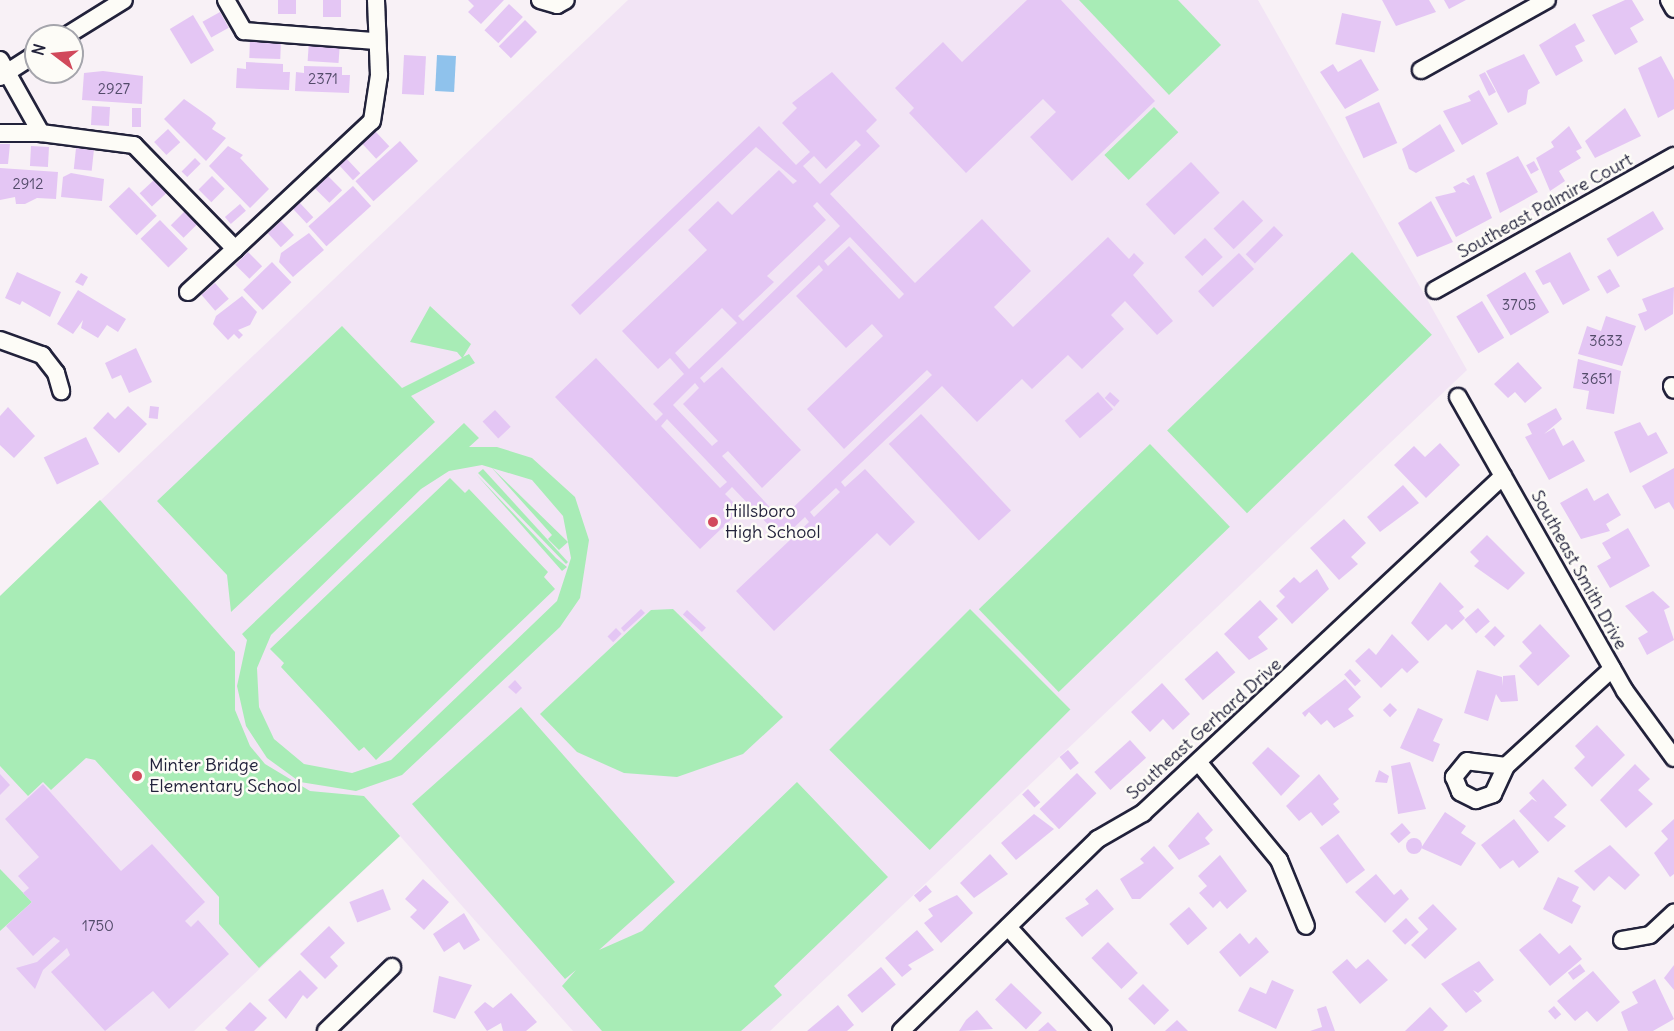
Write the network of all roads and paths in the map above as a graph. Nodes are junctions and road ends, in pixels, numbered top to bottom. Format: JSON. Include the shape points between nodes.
{"nodes":[{"id":1,"x":124,"y":0,"type":"edge"},
{"id":2,"x":226,"y":0,"type":"edge"},
{"id":3,"x":376,"y":0,"type":"edge"},
{"id":4,"x":540,"y":0,"type":"edge"},
{"id":5,"x":566,"y":0,"type":"edge"},
{"id":6,"x":1547,"y":0,"type":"edge"},
{"id":7,"x":1669,"y":0,"type":"edge"},
{"id":8,"x":1674,"y":9,"type":"edge"},
{"id":9,"x":84,"y":25,"type":"edge"},
{"id":10,"x":373,"y":40,"type":"junction"},
{"id":11,"x":24,"y":60,"type":"edge"},
{"id":12,"x":2,"y":70,"type":"edge"},
{"id":13,"x":1421,"y":70,"type":"dead end"},
{"id":14,"x":0,"y":133,"type":"edge"},
{"id":15,"x":41,"y":134,"type":"junction"},
{"id":16,"x":1674,"y":156,"type":"edge"},
{"id":17,"x":234,"y":249,"type":"junction"},
{"id":18,"x":1435,"y":290,"type":"dead end"},
{"id":19,"x":188,"y":292,"type":"dead end"},
{"id":20,"x":0,"y":340,"type":"edge"},
{"id":21,"x":61,"y":391,"type":"dead end"},
{"id":22,"x":1458,"y":397,"type":"dead end"},
{"id":23,"x":1503,"y":476,"type":"junction"},
{"id":24,"x":1612,"y":669,"type":"junction"},
{"id":25,"x":1674,"y":758,"type":"edge"},
{"id":26,"x":1199,"y":763,"type":"junction"},
{"id":27,"x":1506,"y":766,"type":"dead end"},
{"id":28,"x":1674,"y":913,"type":"edge"},
{"id":29,"x":1306,"y":926,"type":"dead end"},
{"id":30,"x":1008,"y":927,"type":"junction"},
{"id":31,"x":1622,"y":940,"type":"dead end"},
{"id":32,"x":392,"y":967,"type":"dead end"},
{"id":33,"x":326,"y":1031,"type":"edge"},
{"id":34,"x":901,"y":1031,"type":"edge"},
{"id":35,"x":1103,"y":1031,"type":"edge"}],
"edges":[{"from":1,"to":9,"type":"street"},
{"from":2,"to":10,"type":"street","via":[[244,31]]},
{"from":3,"to":10,"type":"street"},
{"from":4,"to":5,"type":"street","via":[[557,5]]},
{"from":6,"to":13,"type":"street"},
{"from":7,"to":8,"type":"street"},
{"from":10,"to":17,"type":"street","via":[[379,75],[372,121]]},
{"from":11,"to":12,"type":"street"},
{"from":12,"to":15,"type":"street"},
{"from":14,"to":15,"type":"street"},
{"from":15,"to":17,"type":"street","via":[[134,145]]},
{"from":16,"to":18,"type":"street","name":"Southeast Palmire Court"},
{"from":17,"to":19,"type":"street"},
{"from":20,"to":21,"type":"street","via":[[50,363]]},
{"from":22,"to":23,"type":"street","name":"Southeast Smith Drive"},
{"from":23,"to":24,"type":"street","name":"Southeast Smith Drive"},
{"from":23,"to":26,"type":"street","name":"Southeast Gerhard Drive"},
{"from":24,"to":25,"type":"street","name":"Southeast Smith Drive"},
{"from":24,"to":27,"type":"street"},
{"from":26,"to":29,"type":"street","via":[[1279,860]]},
{"from":26,"to":30,"type":"street","name":"Southeast Gerhard Drive","via":[[1143,813],[1098,839]]},
{"from":28,"to":31,"type":"street","via":[[1650,935]]},
{"from":30,"to":34,"type":"street","name":"Southeast Gerhard Drive"},
{"from":30,"to":35,"type":"street"},
{"from":32,"to":33,"type":"street"}]}
